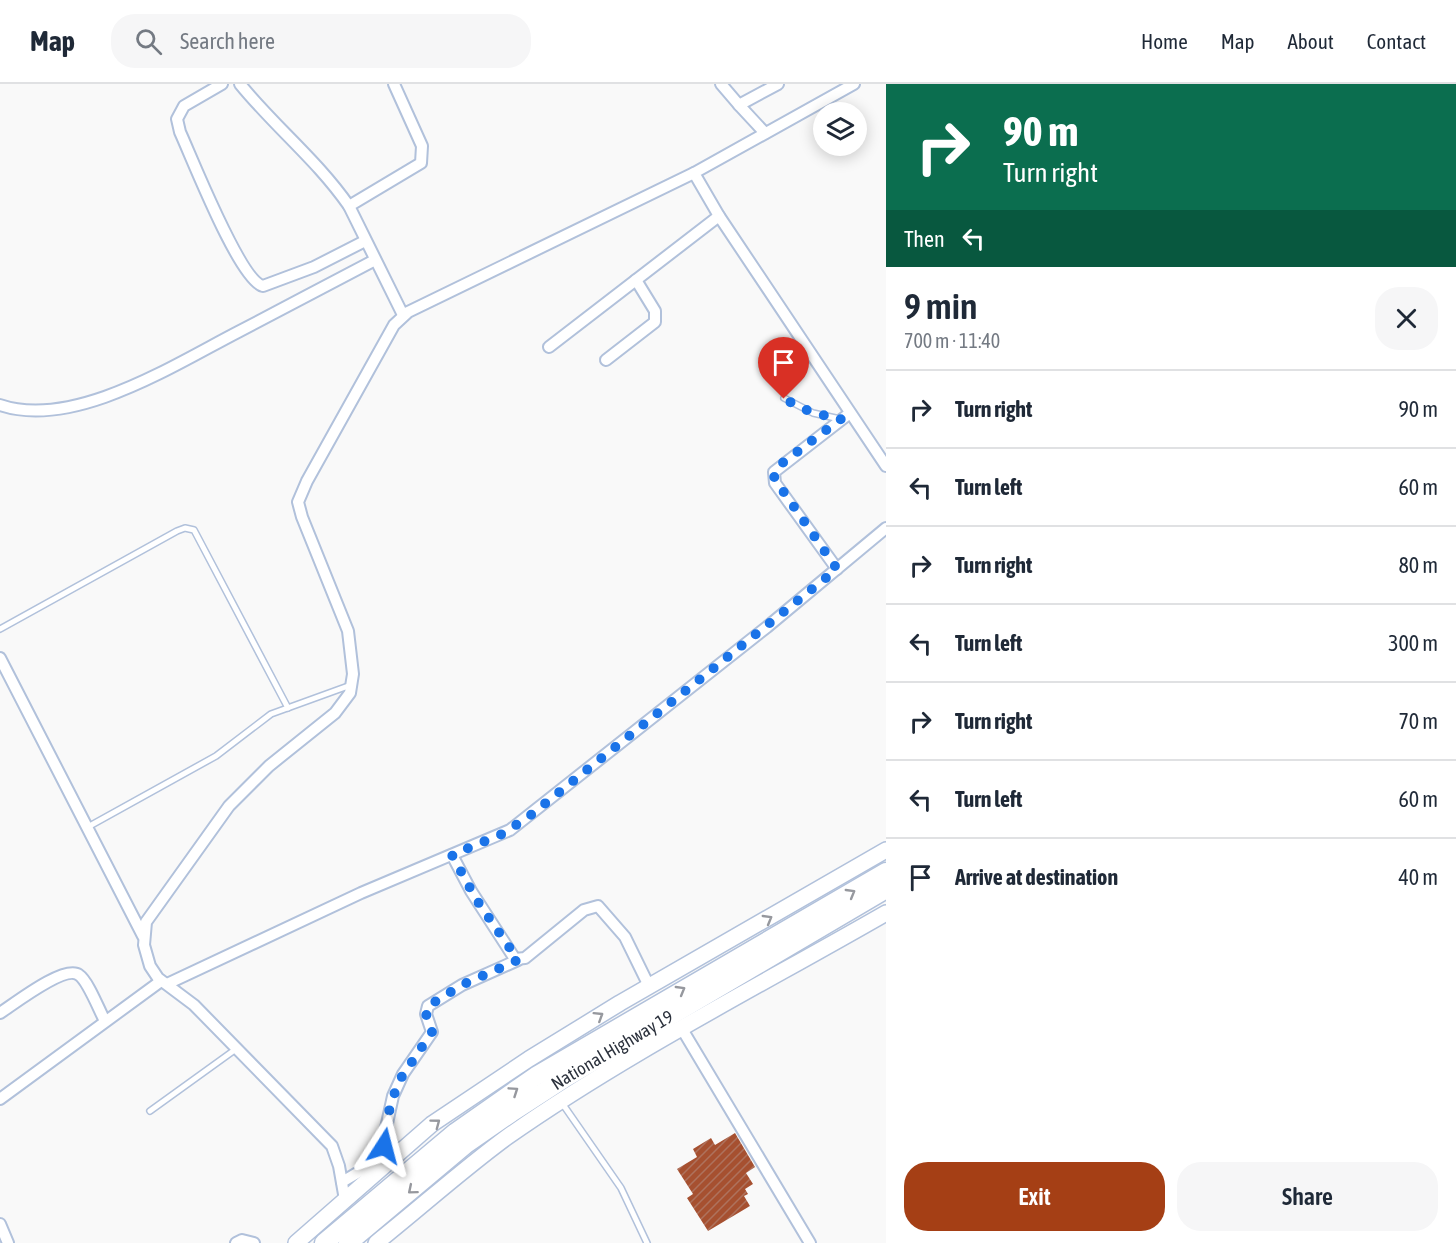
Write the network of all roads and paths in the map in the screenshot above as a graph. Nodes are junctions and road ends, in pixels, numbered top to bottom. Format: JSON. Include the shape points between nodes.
{"nodes":[{"id":1,"x":222,"y":84,"type":"edge"},
{"id":2,"x":240,"y":84,"type":"edge"},
{"id":3,"x":394,"y":84,"type":"edge"},
{"id":4,"x":721,"y":84,"type":"edge"},
{"id":5,"x":778,"y":84,"type":"edge"},
{"id":6,"x":854,"y":84,"type":"edge"},
{"id":7,"x":739,"y":105,"type":"junction"},
{"id":8,"x":765,"y":133,"type":"junction"},
{"id":9,"x":694,"y":172,"type":"junction"},
{"id":10,"x":349,"y":206,"type":"junction"},
{"id":11,"x":719,"y":216,"type":"junction"},
{"id":12,"x":365,"y":241,"type":"junction"},
{"id":13,"x":375,"y":260,"type":"junction"},
{"id":14,"x":636,"y":280,"type":"junction"},
{"id":15,"x":403,"y":315,"type":"junction"},
{"id":16,"x":549,"y":347,"type":"dead end"},
{"id":17,"x":606,"y":360,"type":"dead end"},
{"id":18,"x":784,"y":399,"type":"dead end"},
{"id":19,"x":0,"y":405,"type":"edge"},
{"id":20,"x":845,"y":416,"type":"junction"},
{"id":21,"x":886,"y":466,"type":"edge"},
{"id":22,"x":886,"y":528,"type":"edge"},
{"id":23,"x":837,"y":569,"type":"junction"},
{"id":24,"x":0,"y":629,"type":"edge"},
{"id":25,"x":0,"y":658,"type":"edge"},
{"id":26,"x":352,"y":685,"type":"junction"},
{"id":27,"x":288,"y":708,"type":"junction"},
{"id":28,"x":85,"y":828,"type":"junction"},
{"id":29,"x":886,"y":850,"type":"edge"},
{"id":30,"x":452,"y":855,"type":"junction"},
{"id":31,"x":886,"y":873,"type":"edge"},
{"id":32,"x":886,"y":889,"type":"edge"},
{"id":33,"x":886,"y":913,"type":"edge"},
{"id":34,"x":143,"y":937,"type":"junction"},
{"id":35,"x":518,"y":960,"type":"junction"},
{"id":36,"x":164,"y":982,"type":"junction"},
{"id":37,"x":649,"y":986,"type":"junction"},
{"id":38,"x":0,"y":1013,"type":"edge"},
{"id":39,"x":105,"y":1021,"type":"junction"},
{"id":40,"x":682,"y":1029,"type":"junction"},
{"id":41,"x":236,"y":1049,"type":"junction"},
{"id":42,"x":0,"y":1099,"type":"edge"},
{"id":43,"x":561,"y":1102,"type":"junction"},
{"id":44,"x":150,"y":1111,"type":"dead end"},
{"id":45,"x":342,"y":1182,"type":"junction"},
{"id":46,"x":345,"y":1200,"type":"junction"},
{"id":47,"x":0,"y":1224,"type":"edge"},
{"id":48,"x":353,"y":1232,"type":"edge"},
{"id":49,"x":380,"y":1242,"type":"edge"},
{"id":50,"x":8,"y":1243,"type":"edge"},
{"id":51,"x":236,"y":1243,"type":"edge"},
{"id":52,"x":254,"y":1243,"type":"edge"},
{"id":53,"x":296,"y":1243,"type":"edge"},
{"id":54,"x":324,"y":1243,"type":"edge"},
{"id":55,"x":647,"y":1243,"type":"edge"},
{"id":56,"x":810,"y":1243,"type":"edge"}],
"edges":[{"from":1,"to":12,"type":"street","via":[[184,106],[177,119],[231,246],[253,282],[263,286],[305,272]]},
{"from":2,"to":10,"type":"street","via":[[319,166]]},
{"from":3,"to":10,"type":"street","via":[[422,146],[421,163]]},
{"from":4,"to":7,"type":"street"},
{"from":5,"to":7,"type":"street"},
{"from":6,"to":8,"type":"street"},
{"from":7,"to":8,"type":"street"},
{"from":8,"to":9,"type":"street"},
{"from":9,"to":11,"type":"street"},
{"from":9,"to":15,"type":"street"},
{"from":10,"to":12,"type":"street"},
{"from":11,"to":14,"type":"street"},
{"from":11,"to":20,"type":"street"},
{"from":12,"to":13,"type":"street"},
{"from":13,"to":15,"type":"street"},
{"from":13,"to":19,"type":"street","via":[[117,392],[47,410]]},
{"from":14,"to":16,"type":"street"},
{"from":14,"to":17,"type":"street","via":[[655,311],[655,322]]},
{"from":15,"to":26,"type":"street","via":[[388,333],[321,452],[298,502],[348,631]]},
{"from":18,"to":20,"type":"lane","via":[[813,413]]},
{"from":20,"to":21,"type":"street"},
{"from":20,"to":23,"type":"street","via":[[777,467],[774,478]]},
{"from":22,"to":23,"type":"street"},
{"from":23,"to":30,"type":"street","via":[[527,818],[502,834]]},
{"from":24,"to":27,"type":"lane","via":[[185,528],[194,531]]},
{"from":25,"to":28,"type":"street"},
{"from":26,"to":27,"type":"lane"},
{"from":26,"to":34,"type":"street","via":[[335,713],[269,766],[224,812],[149,915]]},
{"from":27,"to":28,"type":"lane","via":[[260,721],[216,756]]},
{"from":28,"to":34,"type":"street"},
{"from":37,"to":29,"type":"main road","one_way":true},
{"from":30,"to":35,"type":"street","via":[[476,899]]},
{"from":30,"to":36,"type":"street"},
{"from":48,"to":31,"type":"highway","one_way":true,"via":[[456,1132],[536,1076]]},
{"from":32,"to":48,"type":"highway","name":"National Highway 19","one_way":true,"via":[[529,1101],[466,1144]]},
{"from":33,"to":40,"type":"main road"},
{"from":34,"to":36,"type":"street","via":[[150,966]]},
{"from":35,"to":37,"type":"street","via":[[543,945],[584,910],[598,906],[625,937]]},
{"from":35,"to":45,"type":"street","via":[[428,1006],[426,1014],[432,1032],[393,1096],[382,1153],[374,1165]]},
{"from":36,"to":39,"type":"street"},
{"from":36,"to":41,"type":"street","via":[[194,1005]]},
{"from":46,"to":37,"type":"main road","one_way":true,"via":[[441,1118]]},
{"from":38,"to":39,"type":"street","via":[[72,972],[85,982]]},
{"from":39,"to":42,"type":"street"},
{"from":40,"to":43,"type":"main road"},
{"from":40,"to":56,"type":"street"},
{"from":41,"to":44,"type":"lane"},
{"from":41,"to":45,"type":"street","via":[[332,1146]]},
{"from":43,"to":49,"type":"main road","via":[[506,1138]]},
{"from":43,"to":55,"type":"lane","via":[[621,1188]]},
{"from":45,"to":46,"type":"street"},
{"from":46,"to":53,"type":"main road"},
{"from":47,"to":50,"type":"street"},
{"from":48,"to":54,"type":"highway"},
{"from":51,"to":52,"type":"street"}]}
